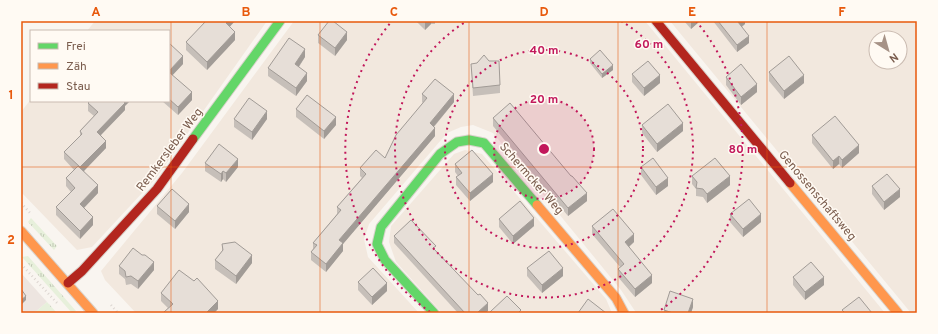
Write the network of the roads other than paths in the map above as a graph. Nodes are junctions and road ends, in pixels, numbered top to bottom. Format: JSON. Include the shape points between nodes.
{"nodes":[{"id":1,"x":280,"y":21,"type":"edge"},
{"id":2,"x":656,"y":21,"type":"edge"},
{"id":3,"x":21,"y":232,"type":"edge"},
{"id":4,"x":68,"y":283,"type":"junction"},
{"id":5,"x":93,"y":313,"type":"edge"},
{"id":6,"x":434,"y":313,"type":"edge"},
{"id":7,"x":624,"y":313,"type":"edge"},
{"id":8,"x":898,"y":313,"type":"edge"}],
"edges":[{"from":1,"to":4,"type":"street","name":"Remkersleber Weg","via":[[157,189]]},
{"from":2,"to":8,"type":"street","name":"Genossenschaftsweg"},
{"from":3,"to":4,"type":"street"},
{"from":4,"to":5,"type":"street"},
{"from":6,"to":7,"type":"street","name":"Schermcker Weg","via":[[385,260],[377,244],[381,227],[440,154],[457,142],[469,140],[484,143],[500,160],[616,298]]}]}
